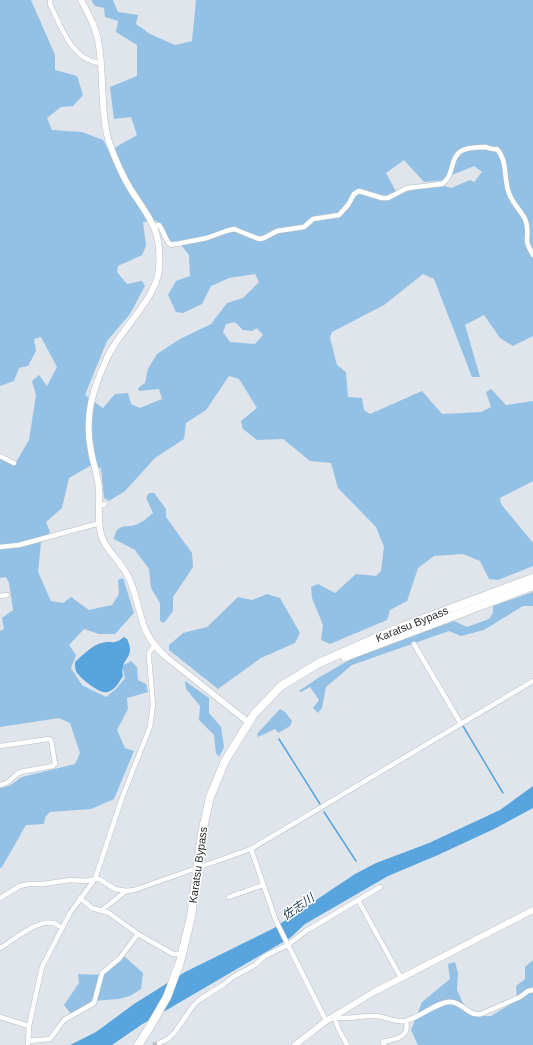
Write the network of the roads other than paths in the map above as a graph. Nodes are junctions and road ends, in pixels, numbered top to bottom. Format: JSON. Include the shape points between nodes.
{"nodes":[{"id":1,"x":50,"y":0,"type":"edge"},
{"id":2,"x":81,"y":0,"type":"edge"},
{"id":3,"x":101,"y":63,"type":"junction"},
{"id":4,"x":154,"y":226,"type":"junction"},
{"id":5,"x":533,"y":255,"type":"edge"},
{"id":6,"x":0,"y":456,"type":"edge"},
{"id":7,"x":14,"y":463,"type":"dead end"},
{"id":8,"x":100,"y":523,"type":"junction"},
{"id":9,"x":0,"y":547,"type":"edge"},
{"id":10,"x":533,"y":578,"type":"edge"},
{"id":11,"x":533,"y":586,"type":"edge"},
{"id":12,"x":7,"y":595,"type":"dead end"},
{"id":13,"x":0,"y":596,"type":"edge"},
{"id":14,"x":414,"y":644,"type":"dead end"},
{"id":15,"x":154,"y":646,"type":"junction"},
{"id":16,"x":533,"y":680,"type":"edge"},
{"id":17,"x":276,"y":693,"type":"junction"},
{"id":18,"x":248,"y":722,"type":"junction"},
{"id":19,"x":461,"y":724,"type":"junction"},
{"id":20,"x":0,"y":746,"type":"edge"},
{"id":21,"x":0,"y":785,"type":"edge"},
{"id":22,"x":251,"y":849,"type":"junction"},
{"id":23,"x":197,"y":869,"type":"junction"},
{"id":24,"x":95,"y":878,"type":"junction"},
{"id":25,"x":264,"y":885,"type":"junction"},
{"id":26,"x":380,"y":888,"type":"dead end"},
{"id":27,"x":126,"y":891,"type":"junction"},
{"id":28,"x":229,"y":897,"type":"dead end"},
{"id":29,"x":0,"y":898,"type":"edge"},
{"id":30,"x":80,"y":898,"type":"junction"},
{"id":31,"x":358,"y":900,"type":"junction"},
{"id":32,"x":102,"y":910,"type":"junction"},
{"id":33,"x":533,"y":910,"type":"edge"},
{"id":34,"x":61,"y":927,"type":"junction"},
{"id":35,"x":138,"y":934,"type":"junction"},
{"id":36,"x":288,"y":945,"type":"junction"},
{"id":37,"x":0,"y":948,"type":"edge"},
{"id":38,"x":182,"y":958,"type":"junction"},
{"id":39,"x":400,"y":978,"type":"junction"},
{"id":40,"x":533,"y":990,"type":"edge"},
{"id":41,"x":0,"y":1017,"type":"edge"},
{"id":42,"x":334,"y":1017,"type":"junction"},
{"id":43,"x":326,"y":1021,"type":"junction"},
{"id":44,"x":406,"y":1021,"type":"junction"},
{"id":45,"x":29,"y":1026,"type":"junction"},
{"id":46,"x":28,"y":1043,"type":"edge"},
{"id":47,"x":159,"y":1043,"type":"dead end"},
{"id":48,"x":138,"y":1045,"type":"edge"},
{"id":49,"x":295,"y":1045,"type":"edge"},
{"id":50,"x":347,"y":1045,"type":"edge"},
{"id":51,"x":384,"y":1045,"type":"edge"}],
"edges":[{"from":1,"to":3,"type":"street","via":[[74,50],[95,63]]},
{"from":2,"to":3,"type":"street","via":[[96,32]]},
{"from":3,"to":4,"type":"street","via":[[108,139],[120,171]]},
{"from":4,"to":5,"type":"street","via":[[159,225],[171,245],[234,230],[259,239],[264,238],[277,231],[304,227],[313,219],[339,215],[359,191],[388,198],[407,188],[442,184],[450,176],[454,160],[460,152],[486,147],[494,150],[497,148],[501,152],[508,190],[524,217],[528,229],[527,241]]},
{"from":4,"to":8,"type":"street","via":[[159,255],[158,272],[152,291],[108,357],[91,399],[88,414],[91,450],[102,505]]},
{"from":6,"to":7,"type":"street"},
{"from":8,"to":9,"type":"street","via":[[19,545]]},
{"from":8,"to":15,"type":"street","via":[[104,542],[125,568],[142,623]]},
{"from":10,"to":17,"type":"highway","name":"Karatsu Bypass","via":[[408,624],[337,655],[300,674],[281,686]]},
{"from":11,"to":17,"type":"highway","name":"Karatsu Bypass","via":[[339,659]]},
{"from":12,"to":13,"type":"street"},
{"from":14,"to":19,"type":"street"},
{"from":15,"to":18,"type":"street"},
{"from":15,"to":24,"type":"street","via":[[149,653],[152,682],[150,727],[122,798]]},
{"from":16,"to":19,"type":"street"},
{"from":17,"to":18,"type":"highway","name":"Karatsu Bypass"},
{"from":18,"to":23,"type":"highway","name":"Karatsu Bypass","via":[[224,761],[210,797]]},
{"from":19,"to":22,"type":"street"},
{"from":20,"to":21,"type":"street","via":[[49,739],[55,764],[20,772],[8,783]]},
{"from":22,"to":23,"type":"street"},
{"from":22,"to":25,"type":"street"},
{"from":23,"to":27,"type":"street"},
{"from":23,"to":38,"type":"highway","name":"Karatsu Bypass","via":[[191,917]]},
{"from":24,"to":27,"type":"street","via":[[115,890]]},
{"from":24,"to":29,"type":"street","via":[[87,881],[28,884]]},
{"from":24,"to":30,"type":"street"},
{"from":25,"to":28,"type":"street"},
{"from":25,"to":36,"type":"street","via":[[276,921]]},
{"from":26,"to":31,"type":"street"},
{"from":27,"to":32,"type":"street"},
{"from":30,"to":32,"type":"street","via":[[92,908]]},
{"from":30,"to":34,"type":"street"},
{"from":31,"to":36,"type":"street","via":[[306,931]]},
{"from":31,"to":39,"type":"street"},
{"from":32,"to":35,"type":"street"},
{"from":33,"to":39,"type":"street"},
{"from":34,"to":37,"type":"street","via":[[53,923],[35,926]]},
{"from":34,"to":45,"type":"street","via":[[42,967]]},
{"from":35,"to":38,"type":"street"},
{"from":35,"to":46,"type":"street","via":[[119,959],[102,974],[94,1003],[64,1020],[50,1039]]},
{"from":36,"to":43,"type":"street"},
{"from":36,"to":47,"type":"street","via":[[265,956],[199,1000],[175,1032]]},
{"from":38,"to":48,"type":"highway","name":"Karatsu Bypass","via":[[167,997]]},
{"from":39,"to":42,"type":"street"},
{"from":40,"to":44,"type":"street","via":[[481,1014],[475,1015],[451,1002],[441,1004]]},
{"from":41,"to":45,"type":"street"},
{"from":42,"to":43,"type":"street"},
{"from":42,"to":44,"type":"street","via":[[367,1015]]},
{"from":42,"to":50,"type":"street"},
{"from":43,"to":49,"type":"street"},
{"from":44,"to":51,"type":"street","via":[[407,1026],[402,1037],[383,1042]]},
{"from":45,"to":46,"type":"street"}]}
